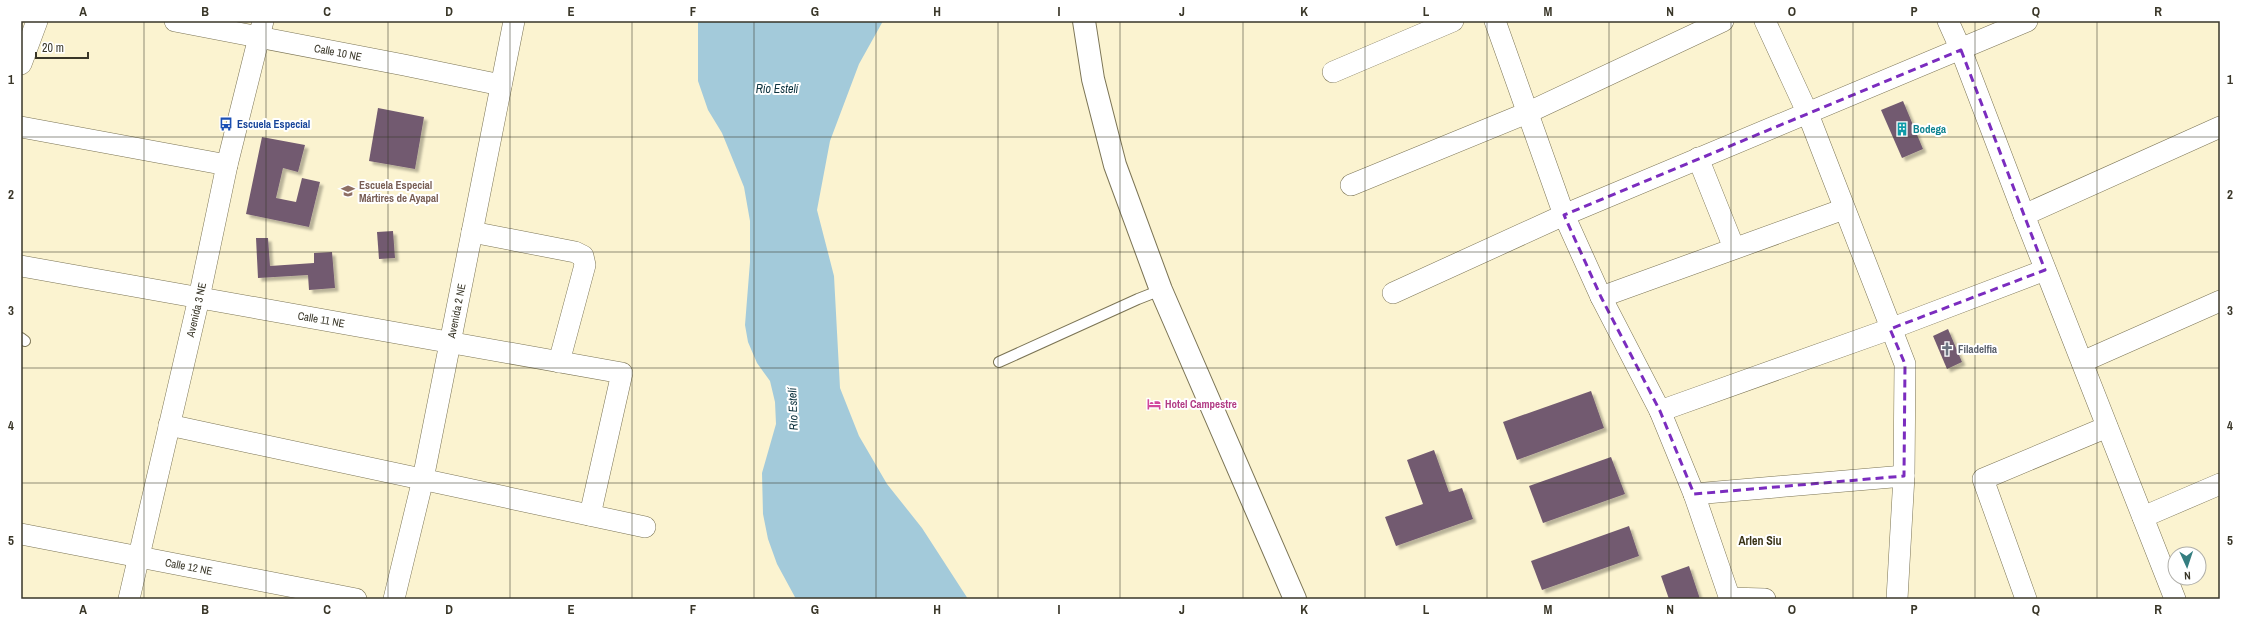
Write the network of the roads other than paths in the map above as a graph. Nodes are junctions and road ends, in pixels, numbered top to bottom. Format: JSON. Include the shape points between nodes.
{"nodes":[{"id":1,"x":37,"y":21,"type":"edge"},
{"id":2,"x":175,"y":21,"type":"edge"},
{"id":3,"x":514,"y":21,"type":"edge"},
{"id":4,"x":1084,"y":21,"type":"edge"},
{"id":5,"x":1454,"y":21,"type":"edge"},
{"id":6,"x":1495,"y":21,"type":"edge"},
{"id":7,"x":1723,"y":21,"type":"edge"},
{"id":8,"x":1765,"y":21,"type":"edge"},
{"id":9,"x":1948,"y":21,"type":"edge"},
{"id":10,"x":2028,"y":21,"type":"edge"},
{"id":11,"x":261,"y":30,"type":"edge"},
{"id":12,"x":1961,"y":50,"type":"junction"},
{"id":13,"x":21,"y":64,"type":"edge"},
{"id":14,"x":1333,"y":72,"type":"dead end"},
{"id":15,"x":501,"y":85,"type":"junction"},
{"id":16,"x":1527,"y":113,"type":"junction"},
{"id":17,"x":1808,"y":114,"type":"junction"},
{"id":18,"x":21,"y":127,"type":"edge"},
{"id":19,"x":2220,"y":127,"type":"edge"},
{"id":20,"x":1698,"y":158,"type":"junction"},
{"id":21,"x":227,"y":165,"type":"junction"},
{"id":22,"x":1351,"y":186,"type":"dead end"},
{"id":23,"x":1844,"y":209,"type":"junction"},
{"id":24,"x":1564,"y":215,"type":"junction"},
{"id":25,"x":2024,"y":215,"type":"junction"},
{"id":26,"x":472,"y":232,"type":"junction"},
{"id":27,"x":1734,"y":248,"type":"junction"},
{"id":28,"x":21,"y":266,"type":"edge"},
{"id":29,"x":2045,"y":270,"type":"junction"},
{"id":30,"x":1162,"y":290,"type":"junction"},
{"id":31,"x":1393,"y":293,"type":"dead end"},
{"id":32,"x":1601,"y":297,"type":"junction"},
{"id":33,"x":199,"y":298,"type":"junction"},
{"id":34,"x":2220,"y":301,"type":"edge"},
{"id":35,"x":1890,"y":329,"type":"junction"},
{"id":36,"x":451,"y":342,"type":"junction"},
{"id":37,"x":559,"y":362,"type":"junction"},
{"id":38,"x":999,"y":362,"type":"dead end"},
{"id":39,"x":2082,"y":362,"type":"junction"},
{"id":40,"x":1660,"y":411,"type":"junction"},
{"id":41,"x":169,"y":426,"type":"junction"},
{"id":42,"x":2107,"y":427,"type":"junction"},
{"id":43,"x":1904,"y":476,"type":"junction"},
{"id":44,"x":423,"y":479,"type":"junction"},
{"id":45,"x":2220,"y":484,"type":"edge"},
{"id":46,"x":1694,"y":494,"type":"junction"},
{"id":47,"x":590,"y":515,"type":"junction"},
{"id":48,"x":2143,"y":517,"type":"junction"},
{"id":49,"x":645,"y":527,"type":"dead end"},
{"id":50,"x":21,"y":534,"type":"edge"},
{"id":51,"x":138,"y":557,"type":"junction"},
{"id":52,"x":1730,"y":598,"type":"edge"},
{"id":53,"x":129,"y":599,"type":"edge"},
{"id":54,"x":356,"y":599,"type":"edge"},
{"id":55,"x":394,"y":599,"type":"edge"},
{"id":56,"x":1296,"y":599,"type":"edge"},
{"id":57,"x":1765,"y":599,"type":"edge"},
{"id":58,"x":1897,"y":599,"type":"edge"},
{"id":59,"x":2026,"y":599,"type":"edge"},
{"id":60,"x":2175,"y":599,"type":"edge"}],
"edges":[{"from":1,"to":13,"type":"street"},
{"from":2,"to":11,"type":"street","name":"Calle 10 NE"},
{"from":3,"to":15,"type":"street","name":"Avenida 2 NE"},
{"from":4,"to":30,"type":"street","via":[[1093,79],[1115,165]]},
{"from":5,"to":14,"type":"street"},
{"from":6,"to":16,"type":"street"},
{"from":7,"to":16,"type":"street"},
{"from":8,"to":17,"type":"street"},
{"from":9,"to":12,"type":"street"},
{"from":10,"to":12,"type":"street"},
{"from":11,"to":15,"type":"street","name":"Calle 10 NE"},
{"from":11,"to":21,"type":"street","name":"Avenida 3 NE"},
{"from":12,"to":17,"type":"street"},
{"from":12,"to":25,"type":"street"},
{"from":15,"to":26,"type":"street","name":"Avenida 2 NE"},
{"from":16,"to":22,"type":"street"},
{"from":16,"to":24,"type":"street"},
{"from":17,"to":20,"type":"street"},
{"from":17,"to":23,"type":"street"},
{"from":18,"to":21,"type":"street"},
{"from":19,"to":25,"type":"street"},
{"from":20,"to":24,"type":"street"},
{"from":20,"to":27,"type":"street"},
{"from":21,"to":33,"type":"street","name":"Avenida 3 NE"},
{"from":23,"to":27,"type":"street"},
{"from":23,"to":35,"type":"street"},
{"from":24,"to":31,"type":"street"},
{"from":24,"to":32,"type":"street"},
{"from":25,"to":29,"type":"street"},
{"from":26,"to":36,"type":"street","name":"Avenida 2 NE"},
{"from":26,"to":37,"type":"street","via":[[575,252],[583,256],[585,265]]},
{"from":27,"to":32,"type":"street"},
{"from":28,"to":33,"type":"street","name":"Calle 11 NE"},
{"from":29,"to":35,"type":"street"},
{"from":29,"to":39,"type":"street"},
{"from":30,"to":38,"type":"lane"},
{"from":30,"to":56,"type":"street"},
{"from":32,"to":40,"type":"street"},
{"from":33,"to":36,"type":"street","name":"Calle 11 NE"},
{"from":33,"to":41,"type":"street","name":"Avenida 3 NE"},
{"from":34,"to":39,"type":"street"},
{"from":35,"to":40,"type":"street"},
{"from":35,"to":43,"type":"street","via":[[1905,364]]},
{"from":36,"to":37,"type":"street","name":"Calle 11 NE"},
{"from":36,"to":44,"type":"street","name":"Avenida 2 NE"},
{"from":37,"to":47,"type":"street","name":"Calle 11 NE","via":[[622,373]]},
{"from":39,"to":42,"type":"street"},
{"from":40,"to":46,"type":"street"},
{"from":41,"to":44,"type":"street"},
{"from":41,"to":51,"type":"street","name":"Avenida 3 NE"},
{"from":42,"to":48,"type":"street"},
{"from":42,"to":59,"type":"street","via":[[1983,479]]},
{"from":43,"to":46,"type":"street"},
{"from":43,"to":58,"type":"street"},
{"from":44,"to":47,"type":"street"},
{"from":44,"to":55,"type":"street","name":"Avenida 2 NE"},
{"from":45,"to":48,"type":"street"},
{"from":46,"to":52,"type":"street"},
{"from":47,"to":49,"type":"street"},
{"from":48,"to":60,"type":"street"},
{"from":50,"to":51,"type":"street","name":"Calle 12 NE"},
{"from":51,"to":53,"type":"street","name":"Avenida 3 NE"},
{"from":51,"to":54,"type":"street","name":"Calle 12 NE"},
{"from":52,"to":57,"type":"street"}]}
